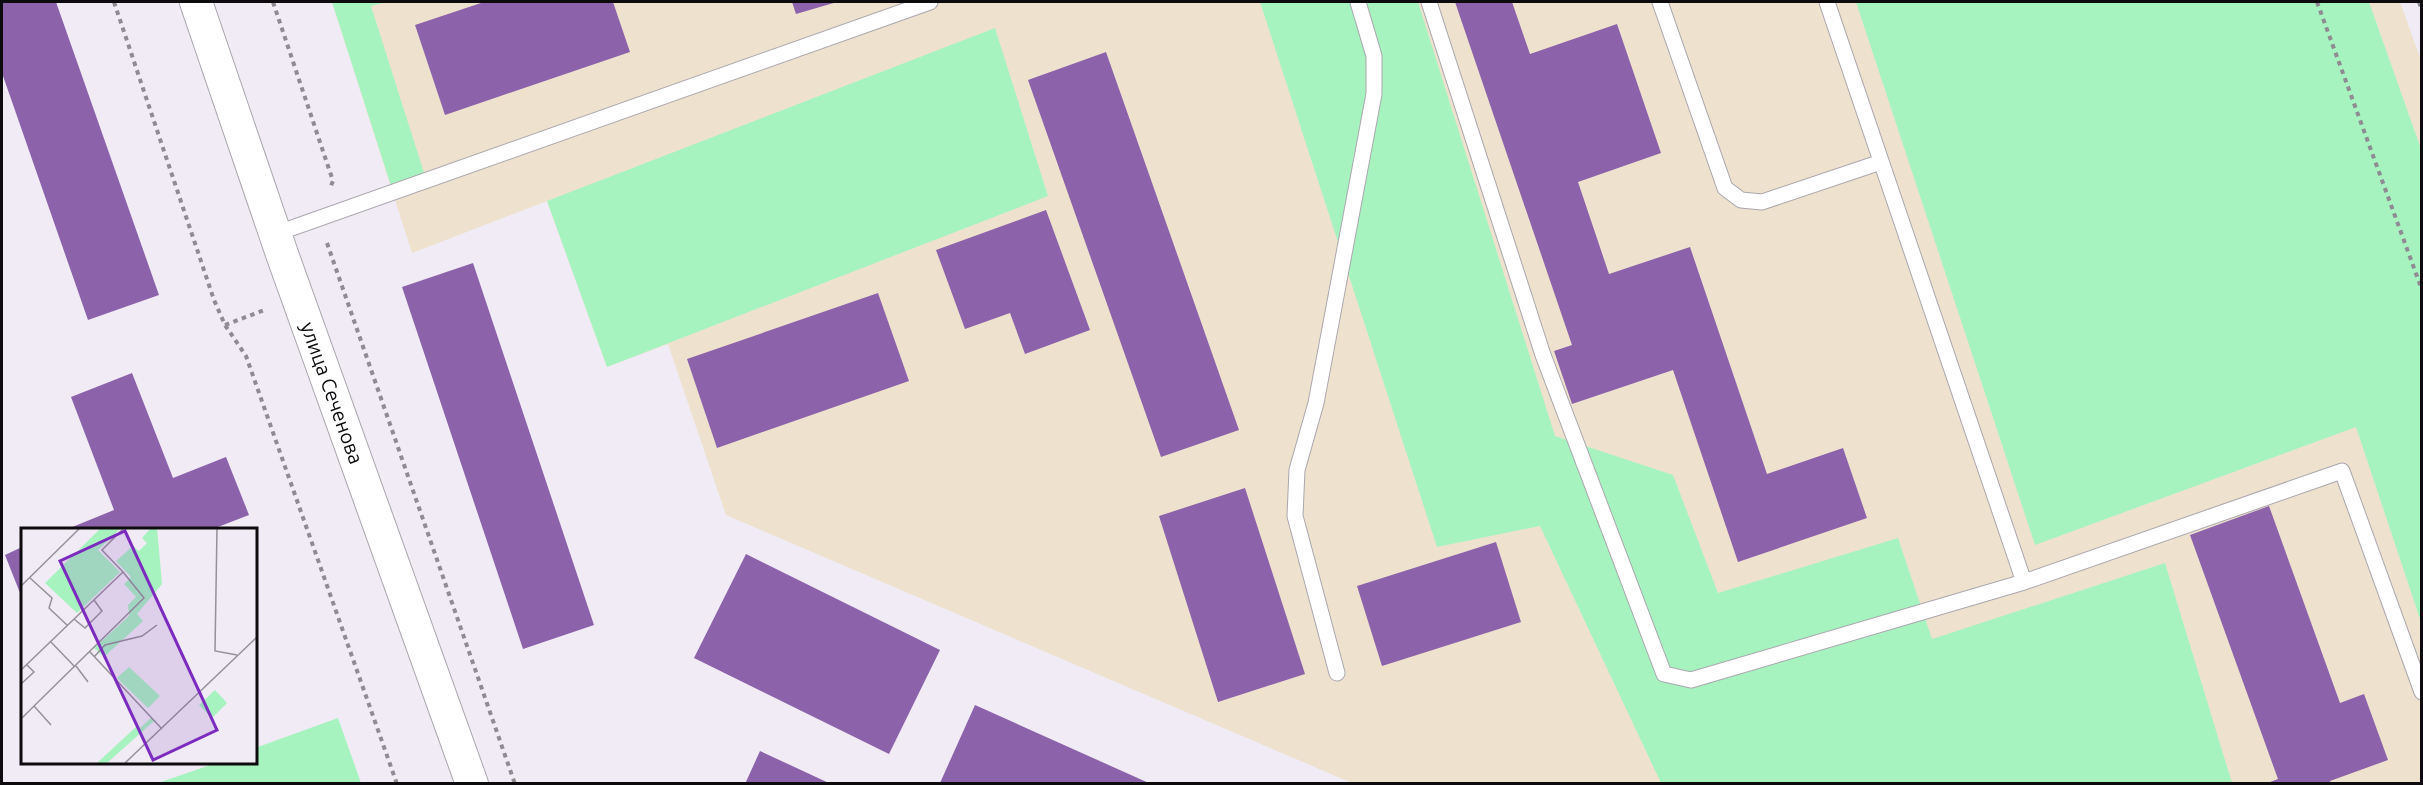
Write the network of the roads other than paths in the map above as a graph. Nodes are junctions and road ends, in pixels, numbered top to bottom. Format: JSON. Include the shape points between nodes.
{"nodes":[{"id":1,"x":196,"y":2,"type":"edge"},
{"id":2,"x":930,"y":2,"type":"edge"},
{"id":3,"x":1358,"y":2,"type":"edge"},
{"id":4,"x":1429,"y":2,"type":"edge"},
{"id":5,"x":1660,"y":2,"type":"edge"},
{"id":6,"x":1827,"y":2,"type":"edge"},
{"id":7,"x":1881,"y":162,"type":"junction"},
{"id":8,"x":275,"y":234,"type":"junction"},
{"id":9,"x":2024,"y":582,"type":"junction"},
{"id":10,"x":1337,"y":673,"type":"dead end"},
{"id":11,"x":2421,"y":692,"type":"edge"},
{"id":12,"x":472,"y":783,"type":"edge"}],
"edges":[{"from":1,"to":8,"type":"street","name":"улица Сеченова"},
{"from":2,"to":8,"type":"lane"},
{"from":3,"to":10,"type":"lane","via":[[1374,56],[1374,94],[1316,403],[1297,470],[1295,516]]},
{"from":4,"to":9,"type":"lane","via":[[1543,355],[1664,674],[1691,680]]},
{"from":5,"to":7,"type":"lane","via":[[1725,188],[1741,200],[1762,202]]},
{"from":6,"to":7,"type":"lane"},
{"from":7,"to":9,"type":"lane"},
{"from":8,"to":12,"type":"street","name":"улица Сеченова"},
{"from":9,"to":11,"type":"lane","via":[[2342,471]]}]}
